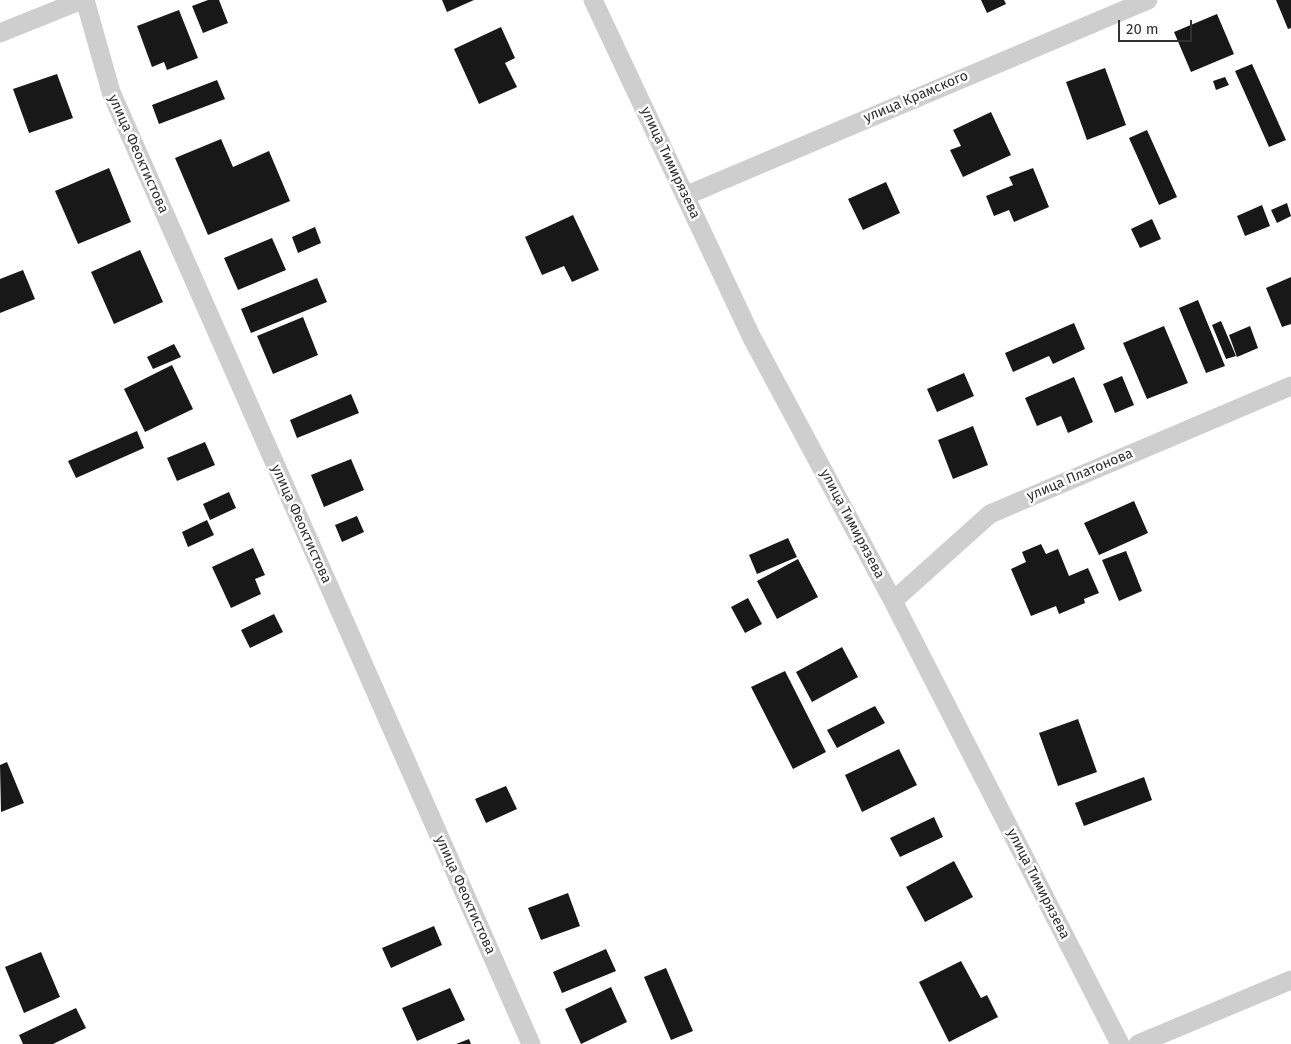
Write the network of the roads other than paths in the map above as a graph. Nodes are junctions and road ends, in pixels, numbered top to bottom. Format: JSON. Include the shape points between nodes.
{"nodes":[{"id":1,"x":83,"y":0,"type":"edge"},
{"id":2,"x":593,"y":0,"type":"edge"},
{"id":3,"x":1148,"y":0,"type":"edge"},
{"id":4,"x":0,"y":34,"type":"edge"},
{"id":5,"x":685,"y":196,"type":"junction"},
{"id":6,"x":1291,"y":386,"type":"edge"},
{"id":7,"x":893,"y":601,"type":"junction"},
{"id":8,"x":1291,"y":980,"type":"edge"},
{"id":9,"x":531,"y":1044,"type":"edge"},
{"id":10,"x":1120,"y":1044,"type":"edge"},
{"id":11,"x":1138,"y":1044,"type":"edge"}],
"edges":[{"from":1,"to":4,"type":"street"},
{"from":1,"to":9,"type":"street","name":"улица Феоктистова","via":[[115,101]]},
{"from":2,"to":5,"type":"street","name":"улица Тимирязева"},
{"from":3,"to":5,"type":"street","name":"улица Крамского"},
{"from":5,"to":7,"type":"street","name":"улица Тимирязева","via":[[752,338]]},
{"from":6,"to":7,"type":"street","name":"улица Платонова","via":[[990,514]]},
{"from":7,"to":10,"type":"street","name":"улица Тимирязева"},
{"from":8,"to":11,"type":"street"}]}
